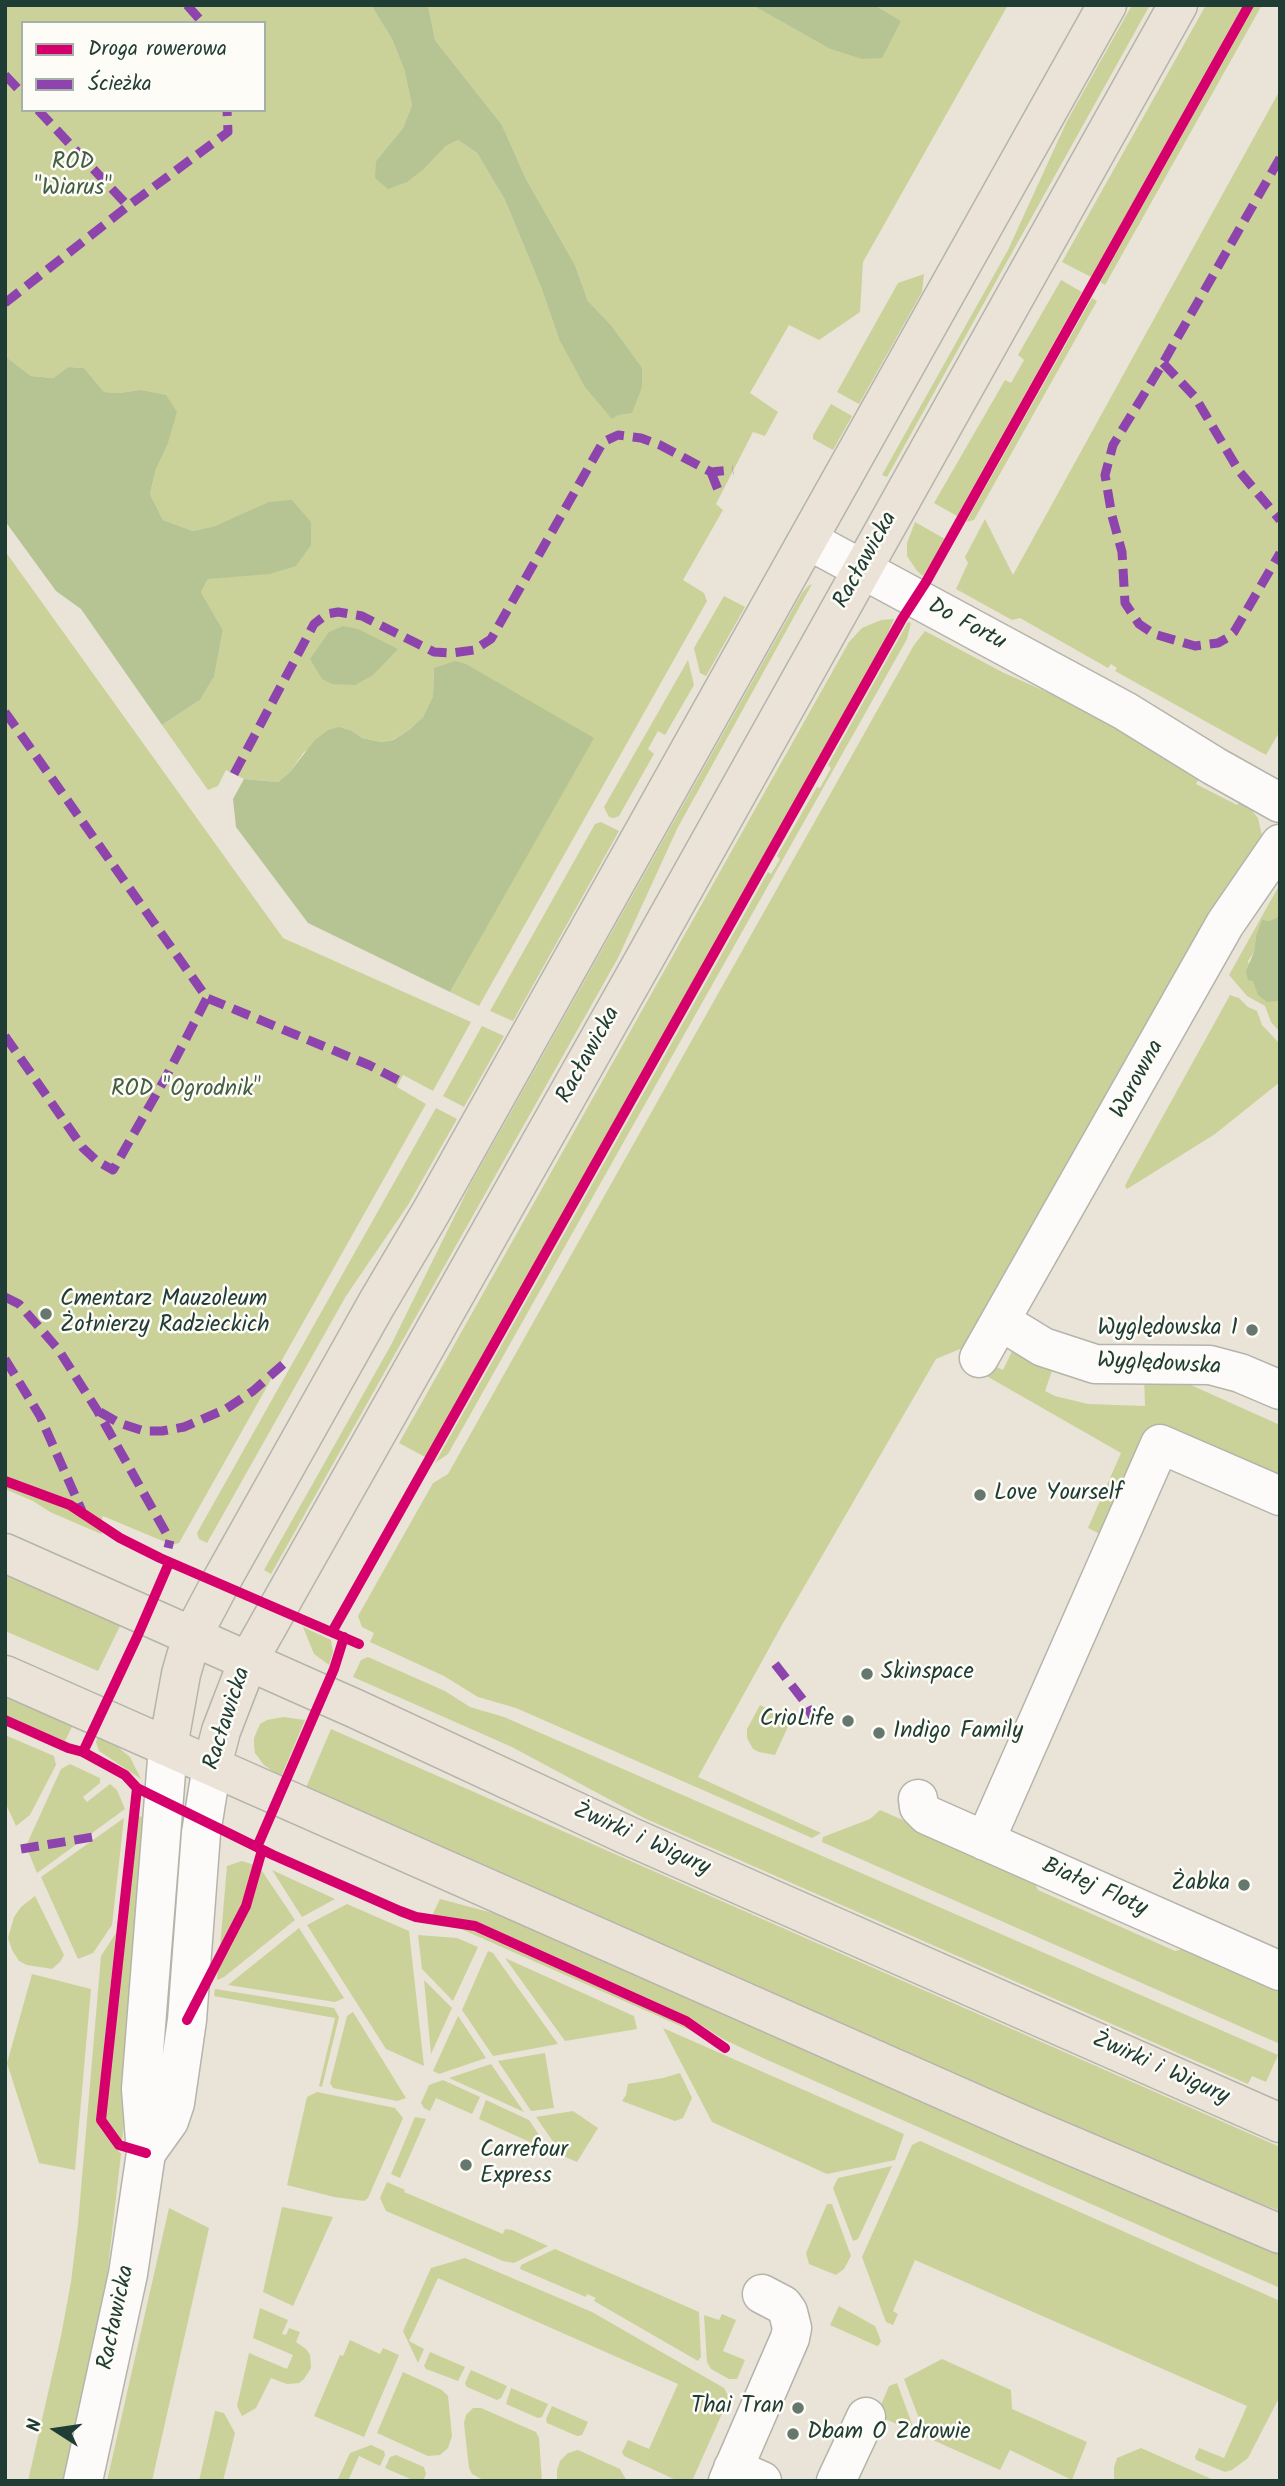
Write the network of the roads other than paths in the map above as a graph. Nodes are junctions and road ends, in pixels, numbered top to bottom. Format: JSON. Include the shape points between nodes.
{"nodes":[{"id":1,"x":1107,"y":5,"type":"edge"},
{"id":2,"x":1178,"y":5,"type":"edge"},
{"id":3,"x":808,"y":540,"type":"junction"},
{"id":4,"x":863,"y":570,"type":"junction"},
{"id":5,"x":1125,"y":711,"type":"junction"},
{"id":6,"x":1280,"y":787,"type":"edge"},
{"id":7,"x":1280,"y":803,"type":"edge"},
{"id":8,"x":1280,"y":818,"type":"edge"},
{"id":9,"x":1280,"y":844,"type":"edge"},
{"id":10,"x":1003,"y":1319,"type":"junction"},
{"id":11,"x":979,"y":1358,"type":"dead end"},
{"id":12,"x":1280,"y":1390,"type":"edge"},
{"id":13,"x":1280,"y":1496,"type":"edge"},
{"id":14,"x":5,"y":1553,"type":"edge"},
{"id":15,"x":192,"y":1636,"type":"junction"},
{"id":16,"x":248,"y":1661,"type":"junction"},
{"id":17,"x":5,"y":1675,"type":"edge"},
{"id":18,"x":168,"y":1747,"type":"junction"},
{"id":19,"x":212,"y":1766,"type":"junction"},
{"id":20,"x":918,"y":1799,"type":"dead end"},
{"id":21,"x":985,"y":1841,"type":"junction"},
{"id":22,"x":1280,"y":1971,"type":"edge"},
{"id":23,"x":1280,"y":2123,"type":"edge"},
{"id":24,"x":146,"y":2153,"type":"junction"},
{"id":25,"x":1280,"y":2234,"type":"edge"},
{"id":26,"x":762,"y":2294,"type":"dead end"},
{"id":27,"x":866,"y":2417,"type":"dead end"},
{"id":28,"x":741,"y":2477,"type":"edge"},
{"id":29,"x":83,"y":2481,"type":"edge"},
{"id":30,"x":836,"y":2481,"type":"edge"}],
"edges":[{"from":1,"to":3,"type":"main road","name":"Racławicka"},
{"from":2,"to":4,"type":"main road","name":"Racławicka"},
{"from":3,"to":4,"type":"street","name":"Do Fortu"},
{"from":3,"to":15,"type":"main road","name":"Racławicka"},
{"from":4,"to":5,"type":"street","name":"Do Fortu"},
{"from":4,"to":16,"type":"main road","name":"Racławicka"},
{"from":5,"to":6,"type":"street","name":"Do Fortu"},
{"from":5,"to":7,"type":"street","name":"Do Fortu"},
{"from":5,"to":8,"type":"street","name":"Do Fortu","via":[[1208,778]]},
{"from":9,"to":10,"type":"street","name":"Warowna","via":[[1225,924]]},
{"from":10,"to":11,"type":"street","name":"Warowna"},
{"from":10,"to":12,"type":"street","name":"Wyględowska","via":[[1043,1347],[1095,1364],[1210,1365]]},
{"from":13,"to":21,"type":"street","via":[[1160,1444]]},
{"from":14,"to":15,"type":"main road","name":"Żwirki i Wigury"},
{"from":15,"to":16,"type":"main road","name":"Żwirki i Wigury"},
{"from":15,"to":18,"type":"main road","name":"Racławicka"},
{"from":16,"to":19,"type":"main road","name":"Racławicka","via":[[220,1731]]},
{"from":16,"to":23,"type":"main road","name":"Żwirki i Wigury","via":[[631,1837]]},
{"from":17,"to":18,"type":"main road"},
{"from":18,"to":19,"type":"main road"},
{"from":18,"to":24,"type":"street","name":"Racławicka","via":[[141,2090]]},
{"from":19,"to":24,"type":"street","name":"Racławicka","via":[[201,1833],[177,2090],[169,2121]]},
{"from":19,"to":25,"type":"main road"},
{"from":20,"to":21,"type":"street","name":"Białej Floty","via":[[927,1815]]},
{"from":21,"to":22,"type":"street","name":"Białej Floty"},
{"from":24,"to":29,"type":"street","name":"Racławicka","via":[[128,2274]]},
{"from":26,"to":28,"type":"street","via":[[783,2305],[792,2328]]},
{"from":27,"to":30,"type":"street"}]}
